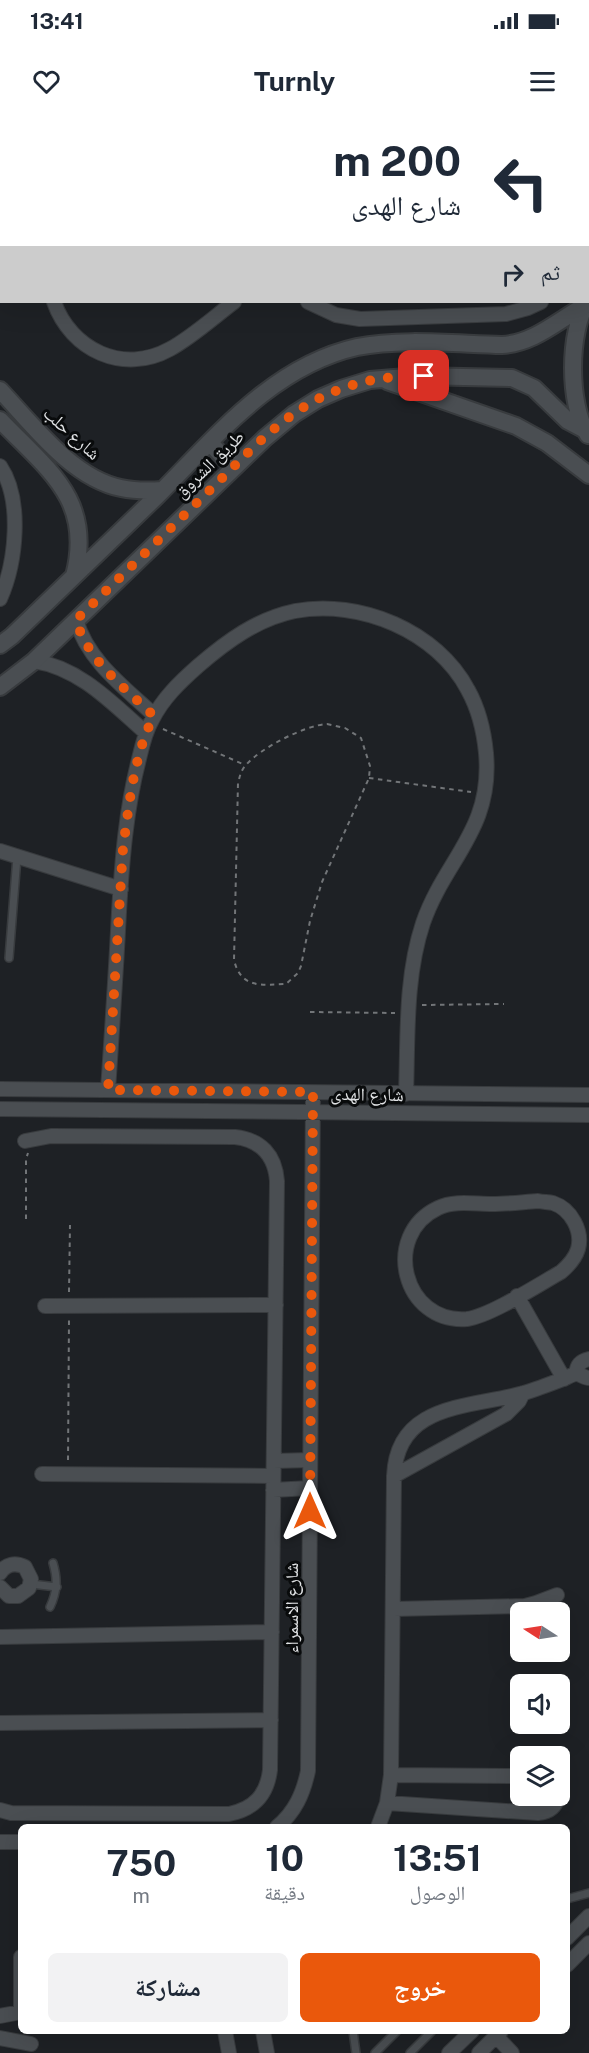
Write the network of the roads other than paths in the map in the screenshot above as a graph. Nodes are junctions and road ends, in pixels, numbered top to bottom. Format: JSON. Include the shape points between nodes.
{"nodes":[{"id":1,"x":54,"y":303,"type":"edge"},
{"id":2,"x":233,"y":303,"type":"edge"},
{"id":3,"x":310,"y":303,"type":"edge"},
{"id":4,"x":539,"y":303,"type":"edge"},
{"id":5,"x":588,"y":303,"type":"edge"},
{"id":6,"x":380,"y":378,"type":"junction"},
{"id":7,"x":0,"y":390,"type":"edge"},
{"id":8,"x":0,"y":420,"type":"edge"},
{"id":9,"x":587,"y":433,"type":"edge"},
{"id":10,"x":210,"y":443,"type":"junction"},
{"id":11,"x":66,"y":459,"type":"junction"},
{"id":12,"x":0,"y":466,"type":"edge"},
{"id":13,"x":233,"y":467,"type":"junction"},
{"id":14,"x":51,"y":474,"type":"junction"},
{"id":15,"x":589,"y":475,"type":"edge"},
{"id":16,"x":162,"y":490,"type":"junction"},
{"id":17,"x":74,"y":576,"type":"junction"},
{"id":18,"x":0,"y":599,"type":"edge"},
{"id":19,"x":76,"y":620,"type":"junction"},
{"id":20,"x":0,"y":645,"type":"edge"},
{"id":21,"x":34,"y":661,"type":"junction"},
{"id":22,"x":0,"y":687,"type":"edge"},
{"id":23,"x":150,"y":724,"type":"junction"},
{"id":24,"x":0,"y":851,"type":"edge"},
{"id":25,"x":17,"y":857,"type":"junction"},
{"id":26,"x":121,"y":889,"type":"junction"},
{"id":27,"x":9,"y":958,"type":"dead end"},
{"id":28,"x":0,"y":1089,"type":"edge"},
{"id":29,"x":108,"y":1090,"type":"junction"},
{"id":30,"x":313,"y":1092,"type":"junction"},
{"id":31,"x":406,"y":1094,"type":"junction"},
{"id":32,"x":589,"y":1095,"type":"edge"},
{"id":33,"x":0,"y":1109,"type":"edge"},
{"id":34,"x":313,"y":1112,"type":"junction"},
{"id":35,"x":589,"y":1115,"type":"edge"},
{"id":36,"x":30,"y":1140,"type":"road end"},
{"id":37,"x":517,"y":1296,"type":"junction"},
{"id":38,"x":276,"y":1305,"type":"junction"},
{"id":39,"x":45,"y":1306,"type":"dead end"},
{"id":40,"x":589,"y":1359,"type":"edge"},
{"id":41,"x":576,"y":1377,"type":"edge"},
{"id":42,"x":523,"y":1393,"type":"junction"},
{"id":43,"x":310,"y":1460,"type":"junction"},
{"id":44,"x":274,"y":1461,"type":"junction"},
{"id":45,"x":42,"y":1474,"type":"dead end"},
{"id":46,"x":394,"y":1476,"type":"junction"},
{"id":47,"x":273,"y":1483,"type":"junction"},
{"id":48,"x":310,"y":1488,"type":"junction"},
{"id":49,"x":53,"y":1563,"type":"dead end"},
{"id":50,"x":1,"y":1569,"type":"edge"},
{"id":51,"x":31,"y":1584,"type":"junction"},
{"id":52,"x":57,"y":1587,"type":"junction"},
{"id":53,"x":1,"y":1590,"type":"edge"},
{"id":54,"x":557,"y":1595,"type":"dead end"},
{"id":55,"x":50,"y":1607,"type":"dead end"},
{"id":56,"x":393,"y":1609,"type":"junction"},
{"id":57,"x":272,"y":1632,"type":"junction"},
{"id":58,"x":0,"y":1637,"type":"edge"},
{"id":59,"x":271,"y":1720,"type":"junction"},
{"id":60,"x":0,"y":1723,"type":"edge"},
{"id":61,"x":391,"y":1775,"type":"junction"},
{"id":62,"x":510,"y":1776,"type":"edge"},
{"id":63,"x":387,"y":1803,"type":"junction"},
{"id":64,"x":554,"y":1806,"type":"edge"},
{"id":65,"x":0,"y":1810,"type":"edge"},
{"id":66,"x":281,"y":1824,"type":"edge"},
{"id":67,"x":379,"y":1824,"type":"edge"},
{"id":68,"x":0,"y":1842,"type":"edge"},
{"id":69,"x":18,"y":1842,"type":"edge"},
{"id":70,"x":589,"y":1893,"type":"edge"},
{"id":71,"x":570,"y":1898,"type":"edge"},
{"id":72,"x":589,"y":1943,"type":"edge"},
{"id":73,"x":570,"y":1962,"type":"edge"},
{"id":74,"x":18,"y":2013,"type":"edge"},
{"id":75,"x":0,"y":2016,"type":"edge"},
{"id":76,"x":226,"y":2034,"type":"edge"},
{"id":77,"x":264,"y":2034,"type":"edge"},
{"id":78,"x":353,"y":2034,"type":"edge"},
{"id":79,"x":394,"y":2034,"type":"edge"},
{"id":80,"x":429,"y":2034,"type":"edge"},
{"id":81,"x":469,"y":2034,"type":"edge"},
{"id":82,"x":498,"y":2034,"type":"edge"},
{"id":83,"x":0,"y":2038,"type":"edge"},
{"id":84,"x":32,"y":2043,"type":"edge"},
{"id":85,"x":229,"y":2053,"type":"edge"},
{"id":86,"x":267,"y":2053,"type":"edge"},
{"id":87,"x":356,"y":2053,"type":"edge"},
{"id":88,"x":375,"y":2053,"type":"edge"},
{"id":89,"x":410,"y":2053,"type":"edge"},
{"id":90,"x":449,"y":2053,"type":"edge"},
{"id":91,"x":479,"y":2053,"type":"edge"},
{"id":92,"x":512,"y":2053,"type":"edge"}],
"edges":[{"from":1,"to":2,"type":"street","via":[[72,334],[86,346],[111,356],[137,359],[171,349]]},
{"from":3,"to":4,"type":"street","via":[[336,315],[360,319],[506,314]]},
{"from":5,"to":9,"type":"street","via":[[578,327],[574,353],[577,405]]},
{"from":5,"to":10,"type":"street","name":"طريق الشروق","via":[[521,342],[388,343],[327,356],[272,386]]},
{"from":6,"to":9,"type":"street","name":"طريق الشروق","via":[[512,378],[534,388],[568,422]]},
{"from":6,"to":13,"type":"street","name":"طريق الشروق","via":[[318,399],[294,414]]},
{"from":6,"to":15,"type":"street","via":[[516,426],[547,443]]},
{"from":7,"to":11,"type":"street","name":"شارع حلب"},
{"from":8,"to":14,"type":"street"},
{"from":10,"to":13,"type":"street"},
{"from":10,"to":16,"type":"street","name":"طريق الشروق"},
{"from":11,"to":14,"type":"street"},
{"from":11,"to":16,"type":"street","name":"شارع حلب","via":[[82,472],[111,485]]},
{"from":12,"to":18,"type":"street","via":[[14,504],[13,558]]},
{"from":13,"to":19,"type":"street","name":"طريق الشروق"},
{"from":14,"to":17,"type":"street","via":[[75,511],[80,533],[80,555]]},
{"from":16,"to":17,"type":"street","name":"طريق الشروق"},
{"from":17,"to":20,"type":"street","name":"طريق الشروق"},
{"from":19,"to":21,"type":"street","name":"طريق الشروق"},
{"from":19,"to":23,"type":"street","via":[[93,656]]},
{"from":21,"to":22,"type":"street","name":"طريق الشروق"},
{"from":21,"to":23,"type":"street","via":[[50,663],[76,675]]},
{"from":23,"to":26,"type":"street","via":[[128,808]]},
{"from":23,"to":31,"type":"street","via":[[180,682],[234,637],[263,621],[296,611],[362,613],[394,623],[423,640],[448,663],[468,690],[480,721],[486,753],[485,794],[468,840],[436,893],[416,947],[411,976]]},
{"from":24,"to":25,"type":"street"},
{"from":25,"to":26,"type":"street"},
{"from":25,"to":27,"type":"lane"},
{"from":26,"to":29,"type":"street"},
{"from":28,"to":29,"type":"street","name":"شارع الهدى"},
{"from":29,"to":30,"type":"street","name":"شارع الهدى"},
{"from":30,"to":31,"type":"street","name":"شارع الهدى"},
{"from":30,"to":34,"type":"street","name":"شارع الاسمراء"},
{"from":31,"to":32,"type":"street","name":"شارع الهدى"},
{"from":33,"to":34,"type":"street","name":"شارع الهدى"},
{"from":34,"to":35,"type":"street","name":"شارع الهدى"},
{"from":34,"to":43,"type":"street","name":"شارع الاسمراء"},
{"from":36,"to":38,"type":"street","via":[[51,1136],[235,1137],[246,1138],[266,1149],[276,1170]]},
{"from":37,"to":37,"type":"street","via":[[481,1316],[457,1318],[434,1312],[421,1302],[406,1274],[404,1258],[414,1228],[438,1207],[454,1203],[538,1201],[565,1210],[575,1221],[579,1235],[572,1262]]},
{"from":37,"to":41,"type":"street"},
{"from":38,"to":39,"type":"street"},
{"from":38,"to":44,"type":"street"},
{"from":40,"to":41,"type":"street","via":[[580,1364]]},
{"from":41,"to":42,"type":"street"},
{"from":42,"to":46,"type":"street","via":[[506,1414]]},
{"from":42,"to":46,"type":"street","via":[[439,1411],[424,1419],[401,1446]]},
{"from":43,"to":44,"type":"street"},
{"from":43,"to":48,"type":"street","name":"شارع الاسمراء"},
{"from":44,"to":47,"type":"street"},
{"from":45,"to":47,"type":"street"},
{"from":46,"to":56,"type":"street"},
{"from":47,"to":48,"type":"street"},
{"from":47,"to":57,"type":"street"},
{"from":48,"to":66,"type":"street","name":"شارع الاسمراء","via":[[308,1771],[297,1806]]},
{"from":49,"to":52,"type":"lane"},
{"from":50,"to":51,"type":"street","via":[[21,1565],[28,1570]]},
{"from":51,"to":52,"type":"lane"},
{"from":51,"to":53,"type":"street","via":[[18,1596]]},
{"from":52,"to":55,"type":"lane"},
{"from":54,"to":56,"type":"street","via":[[525,1605]]},
{"from":56,"to":61,"type":"street"},
{"from":57,"to":58,"type":"street"},
{"from":57,"to":59,"type":"street"},
{"from":59,"to":60,"type":"street"},
{"from":59,"to":65,"type":"street","via":[[268,1783],[258,1800],[242,1812]]},
{"from":61,"to":62,"type":"street"},
{"from":61,"to":63,"type":"street"},
{"from":63,"to":64,"type":"street","via":[[538,1813]]},
{"from":63,"to":67,"type":"street"},
{"from":68,"to":69,"type":"street"},
{"from":70,"to":71,"type":"lane"},
{"from":72,"to":73,"type":"street"},
{"from":74,"to":75,"type":"street"},
{"from":76,"to":85,"type":"street"},
{"from":77,"to":86,"type":"street"},
{"from":78,"to":87,"type":"lane"},
{"from":79,"to":88,"type":"lane"},
{"from":80,"to":89,"type":"lane"},
{"from":81,"to":90,"type":"street"},
{"from":82,"to":91,"type":"street"},
{"from":82,"to":92,"type":"street"},
{"from":83,"to":84,"type":"street"}]}
